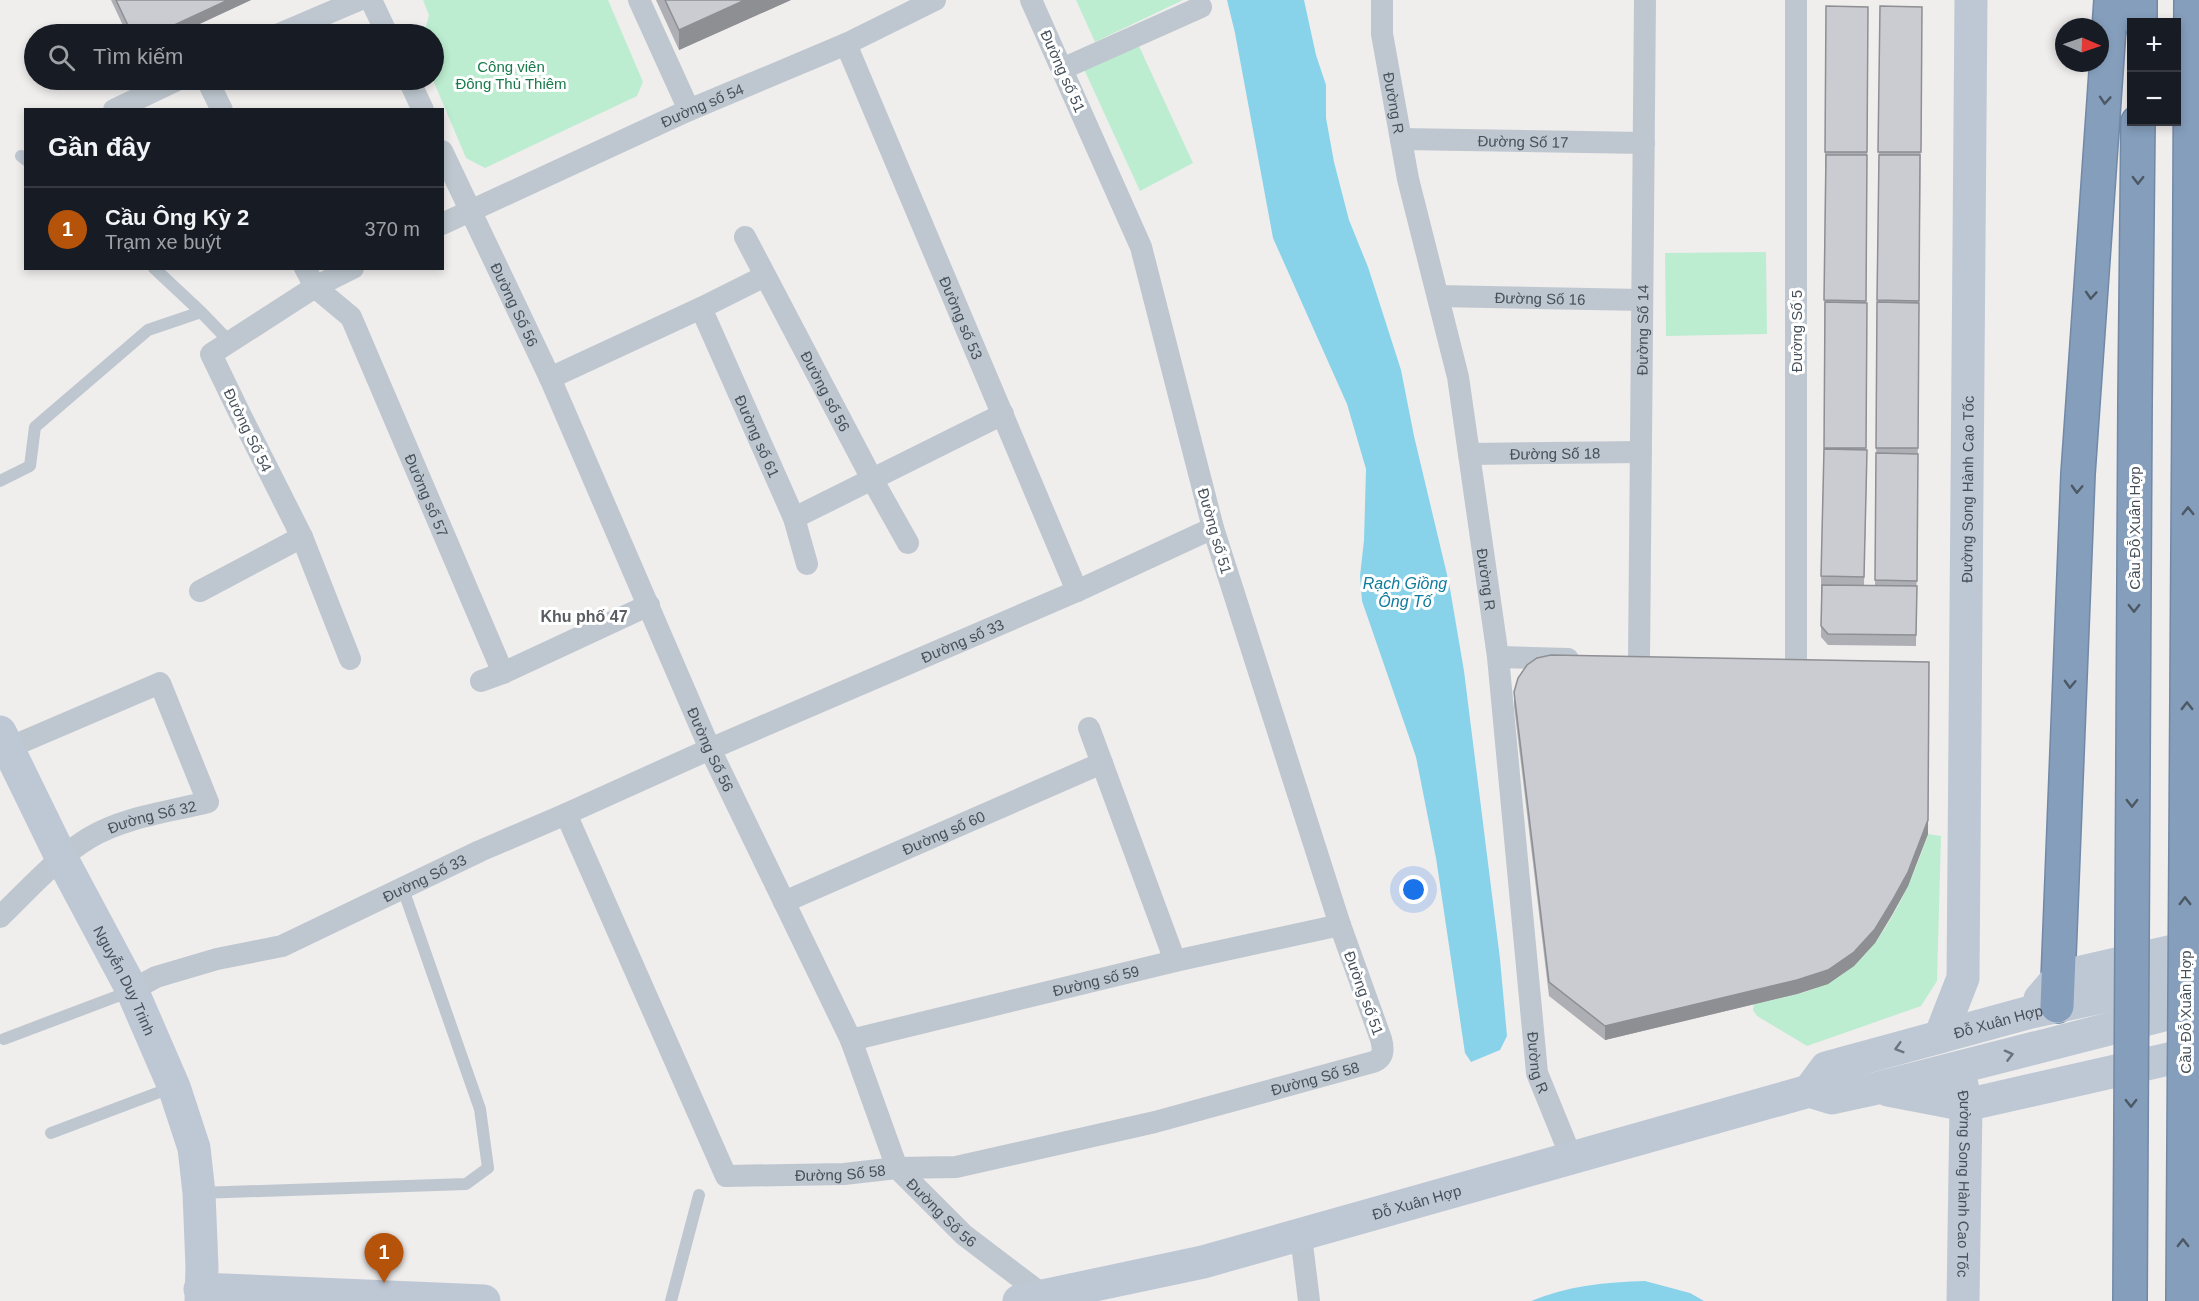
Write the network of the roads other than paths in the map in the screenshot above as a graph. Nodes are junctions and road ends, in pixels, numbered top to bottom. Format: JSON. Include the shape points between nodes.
{"nodes":[{"id":1,"x":359,"y":0,"type":"edge"},
{"id":2,"x":371,"y":0,"type":"edge"},
{"id":3,"x":639,"y":0,"type":"edge"},
{"id":4,"x":935,"y":0,"type":"edge"},
{"id":5,"x":1031,"y":0,"type":"edge"},
{"id":6,"x":1382,"y":0,"type":"edge"},
{"id":7,"x":1645,"y":0,"type":"edge"},
{"id":8,"x":1796,"y":0,"type":"edge"},
{"id":9,"x":1971,"y":0,"type":"edge"},
{"id":10,"x":2111,"y":0,"type":"edge"},
{"id":11,"x":2140,"y":0,"type":"edge"},
{"id":12,"x":2191,"y":0,"type":"edge"},
{"id":13,"x":1201,"y":7,"type":"dead end"},
{"id":14,"x":2140,"y":18,"type":"edge"},
{"id":15,"x":303,"y":24,"type":"edge"},
{"id":16,"x":382,"y":24,"type":"edge"},
{"id":17,"x":846,"y":44,"type":"junction"},
{"id":18,"x":1062,"y":69,"type":"junction"},
{"id":19,"x":156,"y":90,"type":"edge"},
{"id":20,"x":212,"y":90,"type":"edge"},
{"id":21,"x":414,"y":90,"type":"edge"},
{"id":22,"x":118,"y":108,"type":"edge"},
{"id":23,"x":221,"y":108,"type":"edge"},
{"id":24,"x":422,"y":108,"type":"edge"},
{"id":25,"x":689,"y":110,"type":"junction"},
{"id":26,"x":2138,"y":126,"type":"edge"},
{"id":27,"x":1401,"y":139,"type":"junction"},
{"id":28,"x":1644,"y":143,"type":"junction"},
{"id":29,"x":444,"y":155,"type":"edge"},
{"id":30,"x":470,"y":210,"type":"junction"},
{"id":31,"x":444,"y":223,"type":"edge"},
{"id":32,"x":745,"y":237,"type":"dead end"},
{"id":33,"x":156,"y":270,"type":"edge"},
{"id":34,"x":344,"y":270,"type":"edge"},
{"id":35,"x":765,"y":276,"type":"junction"},
{"id":36,"x":310,"y":278,"type":"edge"},
{"id":37,"x":1438,"y":296,"type":"junction"},
{"id":38,"x":1642,"y":300,"type":"junction"},
{"id":39,"x":701,"y":308,"type":"junction"},
{"id":40,"x":201,"y":312,"type":"junction"},
{"id":41,"x":230,"y":342,"type":"junction"},
{"id":42,"x":550,"y":378,"type":"junction"},
{"id":43,"x":1003,"y":414,"type":"junction"},
{"id":44,"x":1641,"y":452,"type":"junction"},
{"id":45,"x":1469,"y":453,"type":"junction"},
{"id":46,"x":872,"y":479,"type":"junction"},
{"id":47,"x":0,"y":481,"type":"edge"},
{"id":48,"x":794,"y":518,"type":"junction"},
{"id":49,"x":1213,"y":528,"type":"junction"},
{"id":50,"x":302,"y":537,"type":"junction"},
{"id":51,"x":908,"y":543,"type":"dead end"},
{"id":52,"x":807,"y":564,"type":"dead end"},
{"id":53,"x":200,"y":591,"type":"dead end"},
{"id":54,"x":1077,"y":591,"type":"junction"},
{"id":55,"x":649,"y":605,"type":"junction"},
{"id":56,"x":1498,"y":657,"type":"junction"},
{"id":57,"x":350,"y":659,"type":"dead end"},
{"id":58,"x":1592,"y":659,"type":"edge"},
{"id":59,"x":1616,"y":659,"type":"edge"},
{"id":60,"x":1796,"y":663,"type":"edge"},
{"id":61,"x":503,"y":673,"type":"junction"},
{"id":62,"x":481,"y":681,"type":"dead end"},
{"id":63,"x":1089,"y":728,"type":"dead end"},
{"id":64,"x":4,"y":740,"type":"edge"},
{"id":65,"x":710,"y":749,"type":"junction"},
{"id":66,"x":1102,"y":763,"type":"junction"},
{"id":67,"x":566,"y":814,"type":"junction"},
{"id":68,"x":62,"y":859,"type":"junction"},
{"id":69,"x":403,"y":889,"type":"junction"},
{"id":70,"x":784,"y":902,"type":"junction"},
{"id":71,"x":0,"y":917,"type":"edge"},
{"id":72,"x":1340,"y":925,"type":"junction"},
{"id":73,"x":2199,"y":945,"type":"edge"},
{"id":74,"x":1175,"y":961,"type":"junction"},
{"id":75,"x":2199,"y":976,"type":"edge"},
{"id":76,"x":1963,"y":978,"type":"junction"},
{"id":77,"x":132,"y":990,"type":"junction"},
{"id":78,"x":2048,"y":999,"type":"junction"},
{"id":79,"x":2199,"y":1006,"type":"edge"},
{"id":80,"x":1985,"y":1024,"type":"junction"},
{"id":81,"x":1940,"y":1036,"type":"junction"},
{"id":82,"x":4,"y":1039,"type":"dead end"},
{"id":83,"x":851,"y":1040,"type":"junction"},
{"id":84,"x":2199,"y":1052,"type":"edge"},
{"id":85,"x":1372,"y":1062,"type":"joint"},
{"id":86,"x":1959,"y":1068,"type":"junction"},
{"id":87,"x":174,"y":1087,"type":"junction"},
{"id":88,"x":1878,"y":1088,"type":"junction"},
{"id":89,"x":1809,"y":1091,"type":"junction"},
{"id":90,"x":1966,"y":1105,"type":"junction"},
{"id":91,"x":51,"y":1133,"type":"dead end"},
{"id":92,"x":1572,"y":1159,"type":"junction"},
{"id":93,"x":897,"y":1168,"type":"junction"},
{"id":94,"x":200,"y":1193,"type":"junction"},
{"id":95,"x":699,"y":1195,"type":"dead end"},
{"id":96,"x":1301,"y":1236,"type":"junction"},
{"id":97,"x":209,"y":1294,"type":"edge"},
{"id":98,"x":1031,"y":1298,"type":"edge"},
{"id":99,"x":484,"y":1301,"type":"edge"},
{"id":100,"x":672,"y":1301,"type":"edge"},
{"id":101,"x":1309,"y":1301,"type":"edge"},
{"id":102,"x":1963,"y":1301,"type":"edge"},
{"id":103,"x":2130,"y":1301,"type":"edge"},
{"id":104,"x":2183,"y":1301,"type":"edge"}],
"edges":[{"from":1,"to":15,"type":"street"},
{"from":2,"to":16,"type":"street"},
{"from":3,"to":25,"type":"street"},
{"from":4,"to":17,"type":"street","name":"Đường số 54"},
{"from":5,"to":18,"type":"street","name":"Đường số 51"},
{"from":6,"to":27,"type":"street","name":"Đường R","via":[[1382,34]]},
{"from":7,"to":28,"type":"street","name":"Đường Số 14"},
{"from":8,"to":60,"type":"street","name":"Đường Số 5"},
{"from":9,"to":76,"type":"main road","name":"Đường Song Hành Cao Tốc"},
{"from":10,"to":78,"type":"highway","one_way":true,"via":[[2078,474]]},
{"from":11,"to":14,"type":"highway"},
{"from":104,"to":12,"type":"highway","name":"Cầu Đỗ Xuân Hợp","one_way":true,"bridge":true},
{"from":13,"to":18,"type":"street"},
{"from":17,"to":25,"type":"street","name":"Đường số 54"},
{"from":17,"to":43,"type":"street","name":"Đường số 53"},
{"from":18,"to":49,"type":"street","name":"Đường số 51","via":[[1141,247]]},
{"from":19,"to":22,"type":"street"},
{"from":20,"to":23,"type":"street"},
{"from":21,"to":24,"type":"street"},
{"from":25,"to":30,"type":"street","name":"Đường số 54"},
{"from":26,"to":103,"type":"highway","name":"Cầu Đỗ Xuân Hợp","one_way":true,"bridge":true},
{"from":27,"to":28,"type":"street","name":"Đường Số 17"},
{"from":27,"to":37,"type":"street","name":"Đường R"},
{"from":28,"to":38,"type":"street","name":"Đường Số 14"},
{"from":29,"to":30,"type":"street","name":"Đường Số 56"},
{"from":30,"to":31,"type":"street"},
{"from":30,"to":42,"type":"street","name":"Đường Số 56"},
{"from":32,"to":35,"type":"street","name":"Đường số 56"},
{"from":33,"to":40,"type":"lane"},
{"from":34,"to":36,"type":"street","name":"Đường Số 54"},
{"from":35,"to":39,"type":"street"},
{"from":35,"to":46,"type":"street","name":"Đường số 56"},
{"from":36,"to":41,"type":"street","name":"Đường Số 54"},
{"from":36,"to":61,"type":"street","name":"Đường số 57","via":[[351,317]]},
{"from":37,"to":38,"type":"street","name":"Đường Số 16"},
{"from":37,"to":45,"type":"street","name":"Đường R","via":[[1458,377]]},
{"from":38,"to":44,"type":"street","name":"Đường Số 14"},
{"from":39,"to":42,"type":"street"},
{"from":39,"to":48,"type":"street","name":"Đường số 61"},
{"from":40,"to":41,"type":"lane"},
{"from":40,"to":47,"type":"lane","via":[[148,330],[35,427],[30,466]]},
{"from":41,"to":50,"type":"street","name":"Đường Số 54","via":[[211,354]]},
{"from":42,"to":55,"type":"street","name":"Đường Số 56"},
{"from":43,"to":46,"type":"street"},
{"from":43,"to":54,"type":"street","name":"Đường số 53"},
{"from":44,"to":45,"type":"street","name":"Đường Số 18"},
{"from":44,"to":59,"type":"street","name":"Đường Số 14","via":[[1650,660]]},
{"from":45,"to":56,"type":"street","name":"Đường R"},
{"from":46,"to":48,"type":"street"},
{"from":46,"to":51,"type":"street","name":"Đường số 56"},
{"from":48,"to":52,"type":"street","name":"Đường số 61"},
{"from":49,"to":54,"type":"street","name":"Đường số 33"},
{"from":49,"to":72,"type":"street","name":"Đường số 51"},
{"from":50,"to":53,"type":"street"},
{"from":50,"to":57,"type":"street","name":"Đường Số 54"},
{"from":54,"to":65,"type":"street","name":"Đường số 33"},
{"from":55,"to":61,"type":"street"},
{"from":55,"to":65,"type":"street","name":"Đường Số 56"},
{"from":56,"to":58,"type":"street"},
{"from":56,"to":92,"type":"street","name":"Đường R","via":[[1537,1073]]},
{"from":61,"to":62,"type":"street"},
{"from":63,"to":66,"type":"street"},
{"from":64,"to":68,"type":"main road","name":"Nguyễn Duy Trinh"},
{"from":64,"to":68,"type":"street","name":"Đường Số 32","via":[[160,683],[208,802],[109,829],[89,838]]},
{"from":65,"to":67,"type":"street","name":"Đường Số 33"},
{"from":65,"to":70,"type":"street","name":"Đường Số 56"},
{"from":66,"to":70,"type":"street","name":"Đường số 60"},
{"from":66,"to":74,"type":"street"},
{"from":67,"to":69,"type":"street","name":"Đường Số 33"},
{"from":67,"to":93,"type":"street","name":"Đường Số 58","via":[[726,1176],[844,1174]]},
{"from":68,"to":71,"type":"street","name":"Đường Số 32"},
{"from":68,"to":77,"type":"main road","name":"Nguyễn Duy Trinh"},
{"from":69,"to":77,"type":"street","name":"Đường Số 33","via":[[282,946],[217,959],[156,978]]},
{"from":69,"to":94,"type":"lane","via":[[480,1109],[488,1168],[466,1184]]},
{"from":70,"to":83,"type":"street","name":"Đường Số 56"},
{"from":72,"to":74,"type":"street","name":"Đường số 59"},
{"from":72,"to":85,"type":"street","name":"Đường số 51","via":[[1384,1048],[1378,1060]]},
{"from":73,"to":78,"type":"main road"},
{"from":74,"to":83,"type":"street","name":"Đường số 59"},
{"from":75,"to":78,"type":"main road","name":"Đỗ Xuân Hợp"},
{"from":76,"to":80,"type":"main road","name":"Đường Song Hành Cao Tốc"},
{"from":76,"to":81,"type":"main road","name":"Đường Song Hành Cao Tốc"},
{"from":77,"to":82,"type":"lane"},
{"from":77,"to":87,"type":"main road","name":"Nguyễn Duy Trinh"},
{"from":78,"to":80,"type":"main road","name":"Đỗ Xuân Hợp"},
{"from":86,"to":79,"type":"main road","name":"Đỗ Xuân Hợp","one_way":true},
{"from":80,"to":81,"type":"main road","name":"Đỗ Xuân Hợp"},
{"from":81,"to":89,"type":"main road","name":"Đỗ Xuân Hợp","one_way":true,"via":[[1826,1068]]},
{"from":83,"to":93,"type":"street","name":"Đường Số 56"},
{"from":84,"to":90,"type":"main road"},
{"from":85,"to":93,"type":"street","name":"Đường Số 58","via":[[1155,1122],[956,1167]]},
{"from":86,"to":88,"type":"main road","name":"Đỗ Xuân Hợp"},
{"from":86,"to":90,"type":"main road","name":"Đường Song Hành Cao Tốc"},
{"from":87,"to":91,"type":"lane"},
{"from":87,"to":94,"type":"main road","name":"Nguyễn Duy Trinh","via":[[194,1148]]},
{"from":88,"to":89,"type":"main road","name":"Đỗ Xuân Hợp","via":[[1832,1098]]},
{"from":88,"to":90,"type":"main road"},
{"from":89,"to":92,"type":"main road","name":"Đỗ Xuân Hợp"},
{"from":90,"to":102,"type":"main road","name":"Đường Song Hành Cao Tốc"},
{"from":92,"to":96,"type":"main road","name":"Đỗ Xuân Hợp"},
{"from":93,"to":98,"type":"street","name":"Đường Số 56"},
{"from":94,"to":97,"type":"main road","name":"Nguyễn Duy Trinh","via":[[197,1268]]},
{"from":95,"to":100,"type":"lane"},
{"from":96,"to":98,"type":"main road","name":"Đỗ Xuân Hợp","via":[[1203,1262]]},
{"from":96,"to":101,"type":"street"},
{"from":97,"to":99,"type":"main road"}]}
